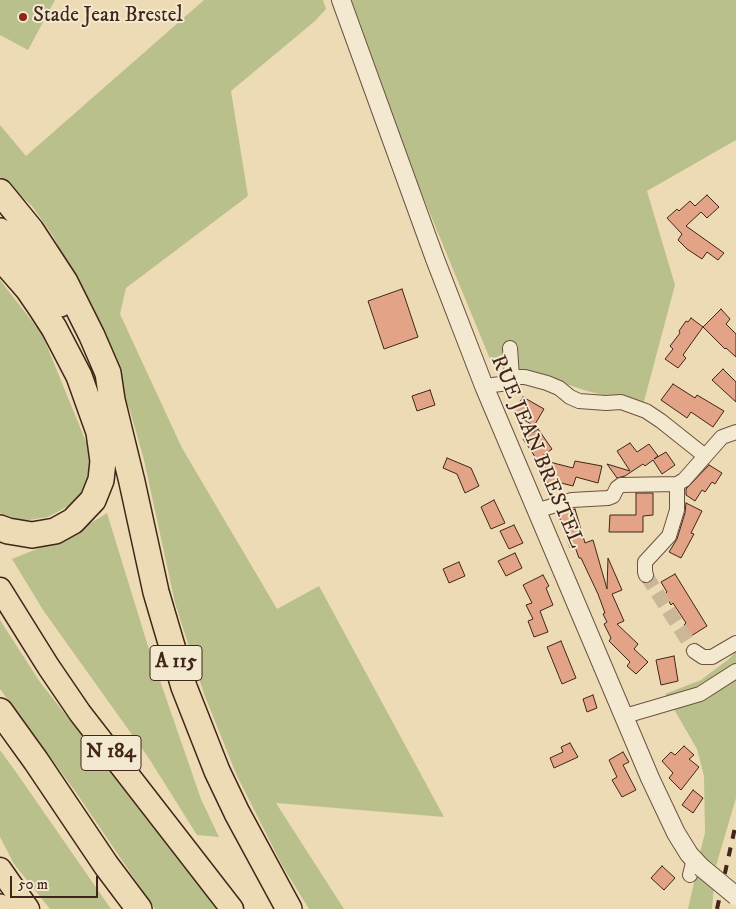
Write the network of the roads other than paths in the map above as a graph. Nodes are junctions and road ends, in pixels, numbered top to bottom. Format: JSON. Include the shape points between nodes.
{"nodes":[{"id":1,"x":341,"y":0,"type":"edge"},
{"id":2,"x":0,"y":192,"type":"edge"},
{"id":3,"x":0,"y":231,"type":"edge"},
{"id":4,"x":0,"y":257,"type":"edge"},
{"id":5,"x":510,"y":348,"type":"dead end"},
{"id":6,"x":512,"y":377,"type":"junction"},
{"id":7,"x":484,"y":386,"type":"junction"},
{"id":8,"x":112,"y":400,"type":"junction"},
{"id":9,"x":736,"y":432,"type":"edge"},
{"id":10,"x":705,"y":456,"type":"junction"},
{"id":11,"x":677,"y":484,"type":"junction"},
{"id":12,"x":536,"y":511,"type":"junction"},
{"id":13,"x":0,"y":528,"type":"edge"},
{"id":14,"x":646,"y":575,"type":"dead end"},
{"id":15,"x":0,"y":589,"type":"edge"},
{"id":16,"x":736,"y":643,"type":"edge"},
{"id":17,"x":694,"y":651,"type":"dead end"},
{"id":18,"x":736,"y":671,"type":"edge"},
{"id":19,"x":0,"y":712,"type":"edge"},
{"id":20,"x":625,"y":716,"type":"junction"},
{"id":21,"x":0,"y":869,"type":"edge"},
{"id":22,"x":736,"y":896,"type":"edge"},
{"id":23,"x":0,"y":903,"type":"edge"},
{"id":24,"x":2,"y":908,"type":"edge"},
{"id":25,"x":28,"y":909,"type":"edge"},
{"id":26,"x":139,"y":909,"type":"edge"},
{"id":27,"x":232,"y":909,"type":"edge"},
{"id":28,"x":289,"y":909,"type":"edge"}],
"edges":[{"from":1,"to":7,"type":"street","name":"RUE JEAN BRESTEL","via":[[434,259]]},
{"from":2,"to":8,"type":"highway","via":[[48,256],[79,309],[108,373]]},
{"from":3,"to":8,"type":"highway","number":"A 115","via":[[39,274],[66,313],[90,357],[102,389]]},
{"from":4,"to":13,"type":"highway","via":[[28,288],[79,376],[99,432],[104,461],[93,500],[73,521],[55,531],[32,535]]},
{"from":5,"to":6,"type":"street"},
{"from":6,"to":7,"type":"street","via":[[508,382]]},
{"from":6,"to":10,"type":"street","via":[[547,383],[579,401],[621,402],[646,411]]},
{"from":7,"to":12,"type":"street","name":"RUE JEAN BRESTEL"},
{"from":8,"to":28,"type":"highway","number":"A 115","via":[[156,592],[184,687],[217,771]]},
{"from":9,"to":10,"type":"street","via":[[722,437]]},
{"from":10,"to":11,"type":"street"},
{"from":11,"to":12,"type":"street","via":[[621,486],[608,498],[572,500]]},
{"from":11,"to":14,"type":"street","via":[[677,510],[669,536],[645,562]]},
{"from":12,"to":20,"type":"street","name":"RUE JEAN BRESTEL"},
{"from":15,"to":27,"type":"highway","number":"N 184","via":[[80,713]]},
{"from":16,"to":17,"type":"street","via":[[712,657],[703,657]]},
{"from":18,"to":20,"type":"street","via":[[700,694]]},
{"from":19,"to":26,"type":"highway"},
{"from":20,"to":22,"type":"street","name":"RUE JEAN BRESTEL","bridge":true,"via":[[664,808],[695,867]]},
{"from":21,"to":25,"type":"highway"},
{"from":23,"to":24,"type":"highway"}]}
